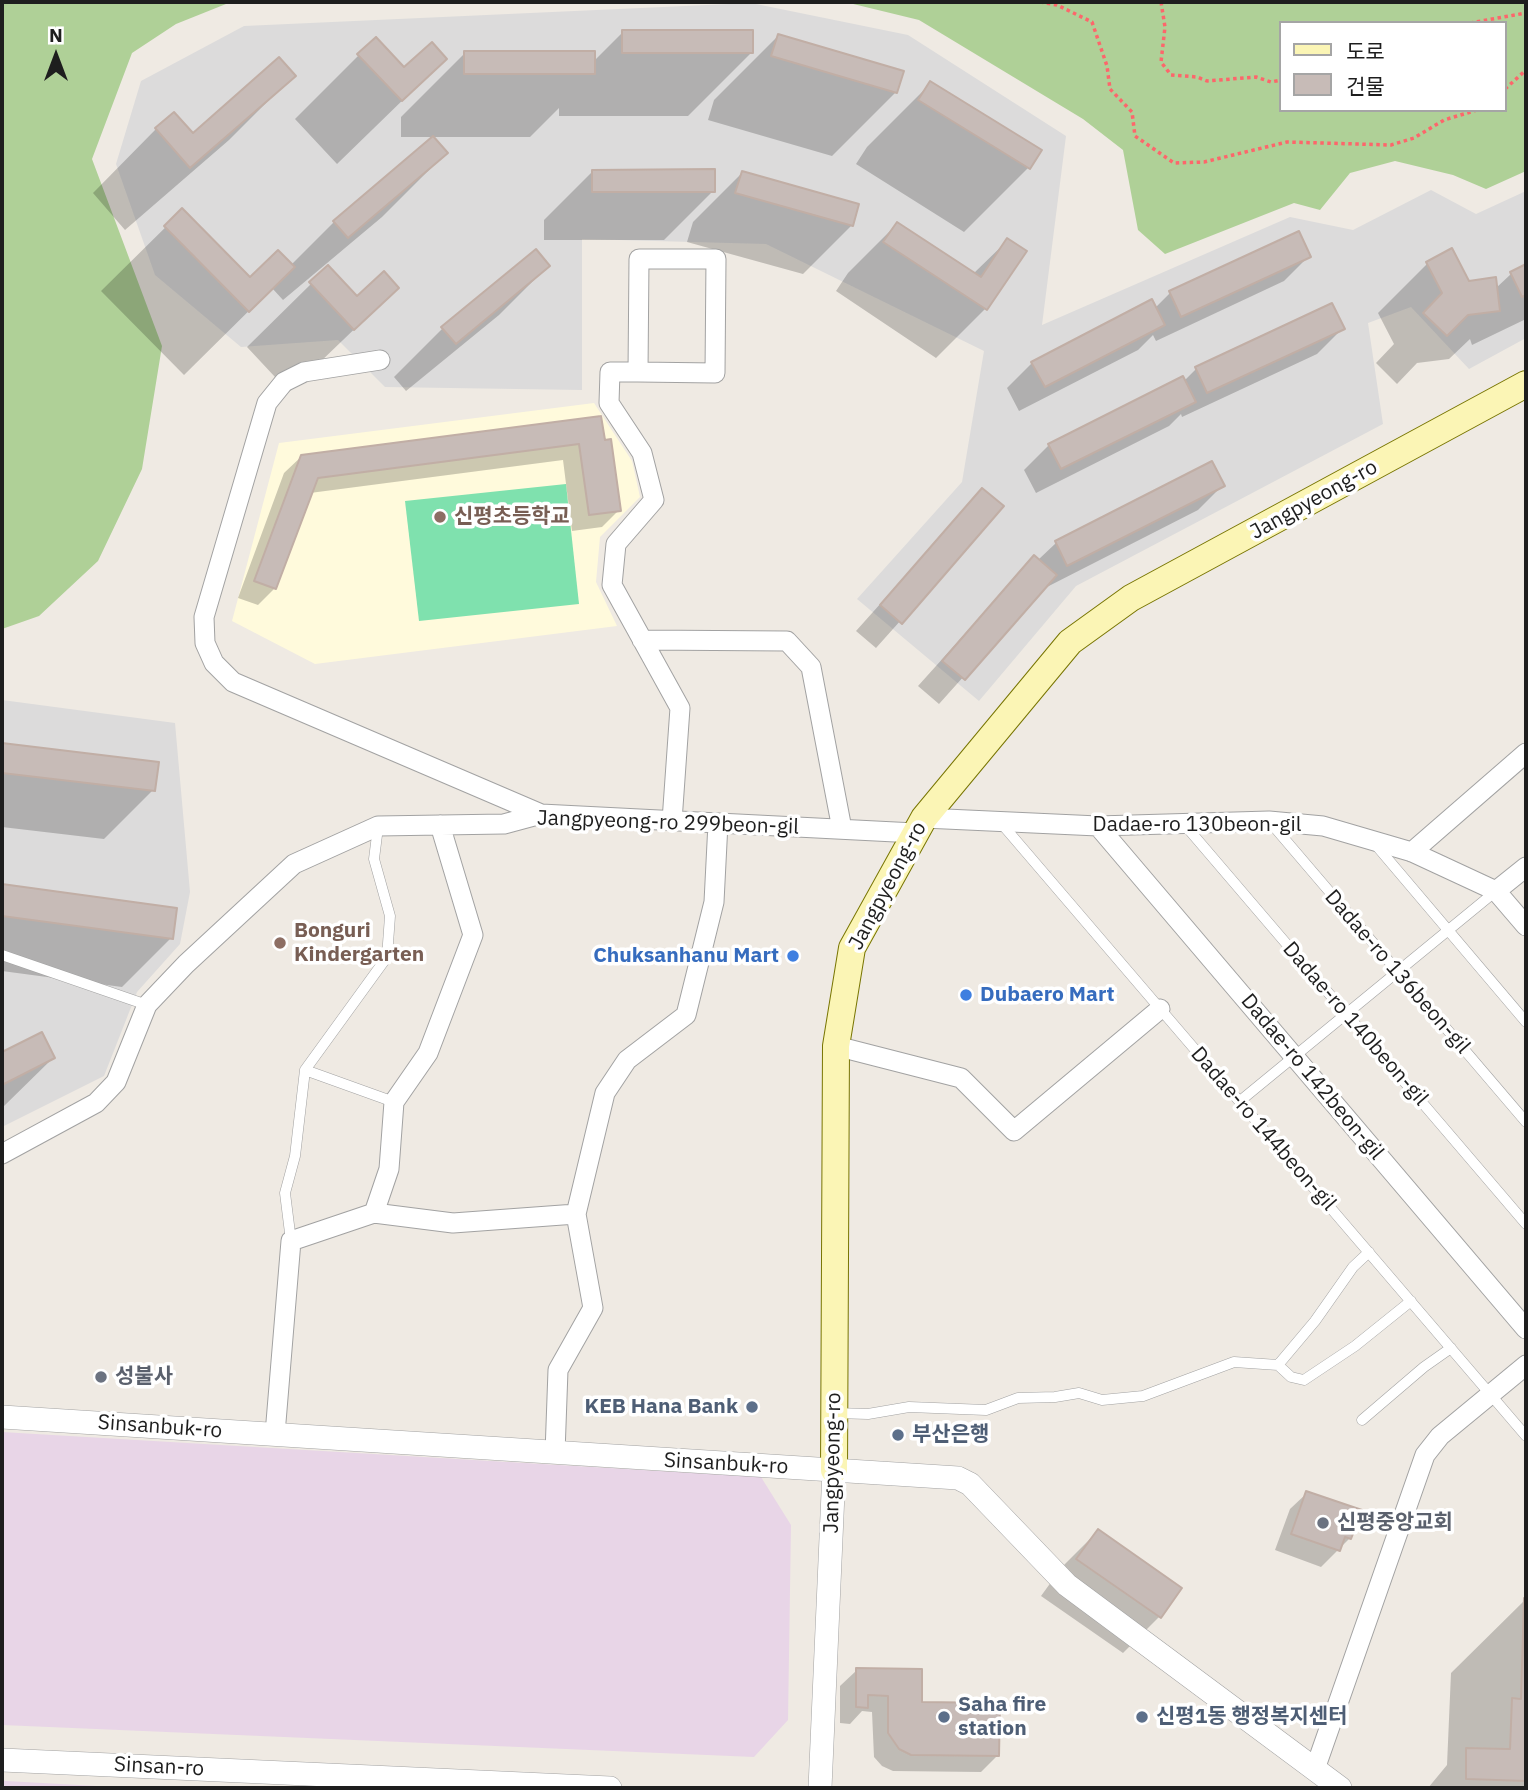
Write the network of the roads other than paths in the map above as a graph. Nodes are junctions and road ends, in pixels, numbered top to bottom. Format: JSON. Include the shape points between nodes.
{"nodes":[{"id":1,"x":380,"y":360,"type":"dead end"},
{"id":2,"x":638,"y":372,"type":"junction"},
{"id":3,"x":1526,"y":384,"type":"edge"},
{"id":4,"x":642,"y":640,"type":"junction"},
{"id":5,"x":1526,"y":753,"type":"edge"},
{"id":6,"x":541,"y":814,"type":"junction"},
{"id":7,"x":672,"y":821,"type":"junction"},
{"id":8,"x":1269,"y":821,"type":"junction"},
{"id":9,"x":1001,"y":822,"type":"junction"},
{"id":10,"x":718,"y":823,"type":"junction"},
{"id":11,"x":1184,"y":824,"type":"junction"},
{"id":12,"x":439,"y":825,"type":"junction"},
{"id":13,"x":919,"y":825,"type":"junction"},
{"id":14,"x":1098,"y":825,"type":"junction"},
{"id":15,"x":378,"y":826,"type":"junction"},
{"id":16,"x":842,"y":829,"type":"junction"},
{"id":17,"x":1370,"y":838,"type":"junction"},
{"id":18,"x":1412,"y":852,"type":"junction"},
{"id":19,"x":1526,"y":867,"type":"edge"},
{"id":20,"x":1496,"y":891,"type":"junction"},
{"id":21,"x":1526,"y":926,"type":"edge"},
{"id":22,"x":1448,"y":930,"type":"junction"},
{"id":23,"x":2,"y":955,"type":"edge"},
{"id":24,"x":1397,"y":972,"type":"junction"},
{"id":25,"x":147,"y":1005,"type":"junction"},
{"id":26,"x":1160,"y":1009,"type":"junction"},
{"id":27,"x":1346,"y":1014,"type":"junction"},
{"id":28,"x":1526,"y":1022,"type":"edge"},
{"id":29,"x":836,"y":1046,"type":"junction"},
{"id":30,"x":1294,"y":1056,"type":"junction"},
{"id":31,"x":305,"y":1070,"type":"junction"},
{"id":32,"x":1240,"y":1101,"type":"junction"},
{"id":33,"x":394,"y":1102,"type":"junction"},
{"id":34,"x":1526,"y":1122,"type":"edge"},
{"id":35,"x":2,"y":1154,"type":"edge"},
{"id":36,"x":374,"y":1213,"type":"junction"},
{"id":37,"x":576,"y":1214,"type":"junction"},
{"id":38,"x":1526,"y":1224,"type":"edge"},
{"id":39,"x":291,"y":1241,"type":"junction"},
{"id":40,"x":1369,"y":1252,"type":"junction"},
{"id":41,"x":1411,"y":1301,"type":"junction"},
{"id":42,"x":1526,"y":1329,"type":"edge"},
{"id":43,"x":1451,"y":1348,"type":"junction"},
{"id":44,"x":1278,"y":1365,"type":"junction"},
{"id":45,"x":1526,"y":1365,"type":"edge"},
{"id":46,"x":1491,"y":1394,"type":"junction"},
{"id":47,"x":835,"y":1413,"type":"junction"},
{"id":48,"x":2,"y":1417,"type":"edge"},
{"id":49,"x":1362,"y":1420,"type":"dead end"},
{"id":50,"x":275,"y":1434,"type":"junction"},
{"id":51,"x":1526,"y":1436,"type":"edge"},
{"id":52,"x":555,"y":1453,"type":"junction"},
{"id":53,"x":834,"y":1470,"type":"junction"},
{"id":54,"x":2,"y":1760,"type":"edge"},
{"id":55,"x":1315,"y":1769,"type":"junction"},
{"id":56,"x":610,"y":1788,"type":"edge"},
{"id":57,"x":820,"y":1788,"type":"edge"},
{"id":58,"x":1340,"y":1788,"type":"edge"}],
"edges":[{"from":1,"to":6,"type":"street","via":[[304,372],[284,382],[267,403],[204,617],[205,643],[214,663],[233,682]]},
{"from":2,"to":2,"type":"street","via":[[639,258],[716,259],[715,373]]},
{"from":2,"to":4,"type":"street","via":[[610,372],[609,402],[642,453],[654,500],[616,544],[612,585]]},
{"from":3,"to":13,"type":"main road","name":"Jangpyeong-ro","via":[[1131,598],[1070,642]]},
{"from":4,"to":7,"type":"street","via":[[680,708]]},
{"from":4,"to":16,"type":"street","via":[[787,641],[811,667]]},
{"from":5,"to":18,"type":"street"},
{"from":6,"to":7,"type":"street","name":"Jangpyeong-ro 299beon-gil"},
{"from":6,"to":12,"type":"street","name":"Jangpyeong-ro 299beon-gil","via":[[504,824]]},
{"from":7,"to":10,"type":"street","name":"Jangpyeong-ro 299beon-gil"},
{"from":8,"to":11,"type":"street","name":"Dadae-ro 130beon-gil"},
{"from":8,"to":17,"type":"street","name":"Dadae-ro 130beon-gil","via":[[1323,826]]},
{"from":8,"to":24,"type":"lane","name":"Dadae-ro 136beon-gil"},
{"from":9,"to":13,"type":"street","name":"Dadae-ro 130beon-gil"},
{"from":9,"to":14,"type":"street","name":"Dadae-ro 130beon-gil"},
{"from":9,"to":26,"type":"lane","name":"Dadae-ro 144beon-gil"},
{"from":10,"to":16,"type":"street","name":"Jangpyeong-ro 299beon-gil"},
{"from":10,"to":37,"type":"street","via":[[714,902],[686,1015],[627,1060],[605,1093]]},
{"from":11,"to":14,"type":"street","name":"Dadae-ro 130beon-gil"},
{"from":11,"to":27,"type":"lane","name":"Dadae-ro 140beon-gil"},
{"from":12,"to":15,"type":"street","name":"Jangpyeong-ro 299beon-gil"},
{"from":12,"to":33,"type":"street","via":[[473,935],[428,1053]]},
{"from":13,"to":16,"type":"street","name":"Jangpyeong-ro 299beon-gil"},
{"from":13,"to":29,"type":"main road","name":"Jangpyeong-ro","via":[[852,948]]},
{"from":14,"to":30,"type":"street","name":"Dadae-ro 142beon-gil"},
{"from":15,"to":25,"type":"street","via":[[294,864]]},
{"from":15,"to":31,"type":"lane","via":[[374,859],[390,916],[387,957]]},
{"from":17,"to":18,"type":"street","name":"Dadae-ro 130beon-gil"},
{"from":17,"to":22,"type":"lane"},
{"from":18,"to":20,"type":"street","name":"Dadae-ro 130beon-gil"},
{"from":19,"to":20,"type":"street"},
{"from":20,"to":21,"type":"street","name":"Dadae-ro 130beon-gil"},
{"from":20,"to":22,"type":"lane"},
{"from":22,"to":24,"type":"lane"},
{"from":22,"to":28,"type":"lane"},
{"from":23,"to":25,"type":"lane"},
{"from":24,"to":27,"type":"lane"},
{"from":24,"to":34,"type":"lane","name":"Dadae-ro 136beon-gil"},
{"from":25,"to":35,"type":"street","via":[[116,1082],[96,1102]]},
{"from":26,"to":29,"type":"street","via":[[1014,1131],[961,1078]]},
{"from":26,"to":32,"type":"lane","name":"Dadae-ro 144beon-gil"},
{"from":27,"to":30,"type":"lane"},
{"from":27,"to":38,"type":"lane","name":"Dadae-ro 140beon-gil"},
{"from":29,"to":47,"type":"main road","name":"Jangpyeong-ro"},
{"from":30,"to":32,"type":"lane"},
{"from":30,"to":42,"type":"street","name":"Dadae-ro 142beon-gil"},
{"from":31,"to":33,"type":"lane"},
{"from":31,"to":39,"type":"lane","via":[[295,1156],[285,1194]]},
{"from":32,"to":40,"type":"lane","name":"Dadae-ro 144beon-gil"},
{"from":33,"to":36,"type":"street","via":[[389,1169]]},
{"from":36,"to":37,"type":"street","via":[[453,1223]]},
{"from":36,"to":39,"type":"street"},
{"from":37,"to":52,"type":"street","via":[[593,1308],[558,1370]]},
{"from":39,"to":50,"type":"street"},
{"from":40,"to":41,"type":"lane","name":"Dadae-ro 144beon-gil"},
{"from":40,"to":44,"type":"lane"},
{"from":41,"to":43,"type":"lane","name":"Dadae-ro 144beon-gil"},
{"from":41,"to":44,"type":"lane","via":[[1304,1380],[1291,1377]]},
{"from":43,"to":46,"type":"lane","name":"Dadae-ro 144beon-gil"},
{"from":43,"to":49,"type":"lane"},
{"from":44,"to":47,"type":"lane","via":[[1234,1362],[1143,1396],[1102,1400],[1079,1393],[1018,1398],[986,1410],[909,1407],[868,1414]]},
{"from":45,"to":46,"type":"street"},
{"from":46,"to":51,"type":"lane","name":"Dadae-ro 144beon-gil"},
{"from":46,"to":55,"type":"street","via":[[1440,1436],[1425,1455]]},
{"from":47,"to":53,"type":"main road","name":"Jangpyeong-ro"},
{"from":48,"to":50,"type":"street","name":"Sinsanbuk-ro"},
{"from":50,"to":52,"type":"street","name":"Sinsanbuk-ro"},
{"from":52,"to":53,"type":"street","name":"Sinsanbuk-ro"},
{"from":53,"to":55,"type":"street","name":"Sinsanbuk-ro","via":[[958,1478],[970,1484],[1067,1585]]},
{"from":53,"to":57,"type":"street","name":"Jangpyeong-ro"},
{"from":54,"to":56,"type":"street","name":"Sinsan-ro"},
{"from":55,"to":58,"type":"street","name":"Sinsanbuk-ro"}]}
